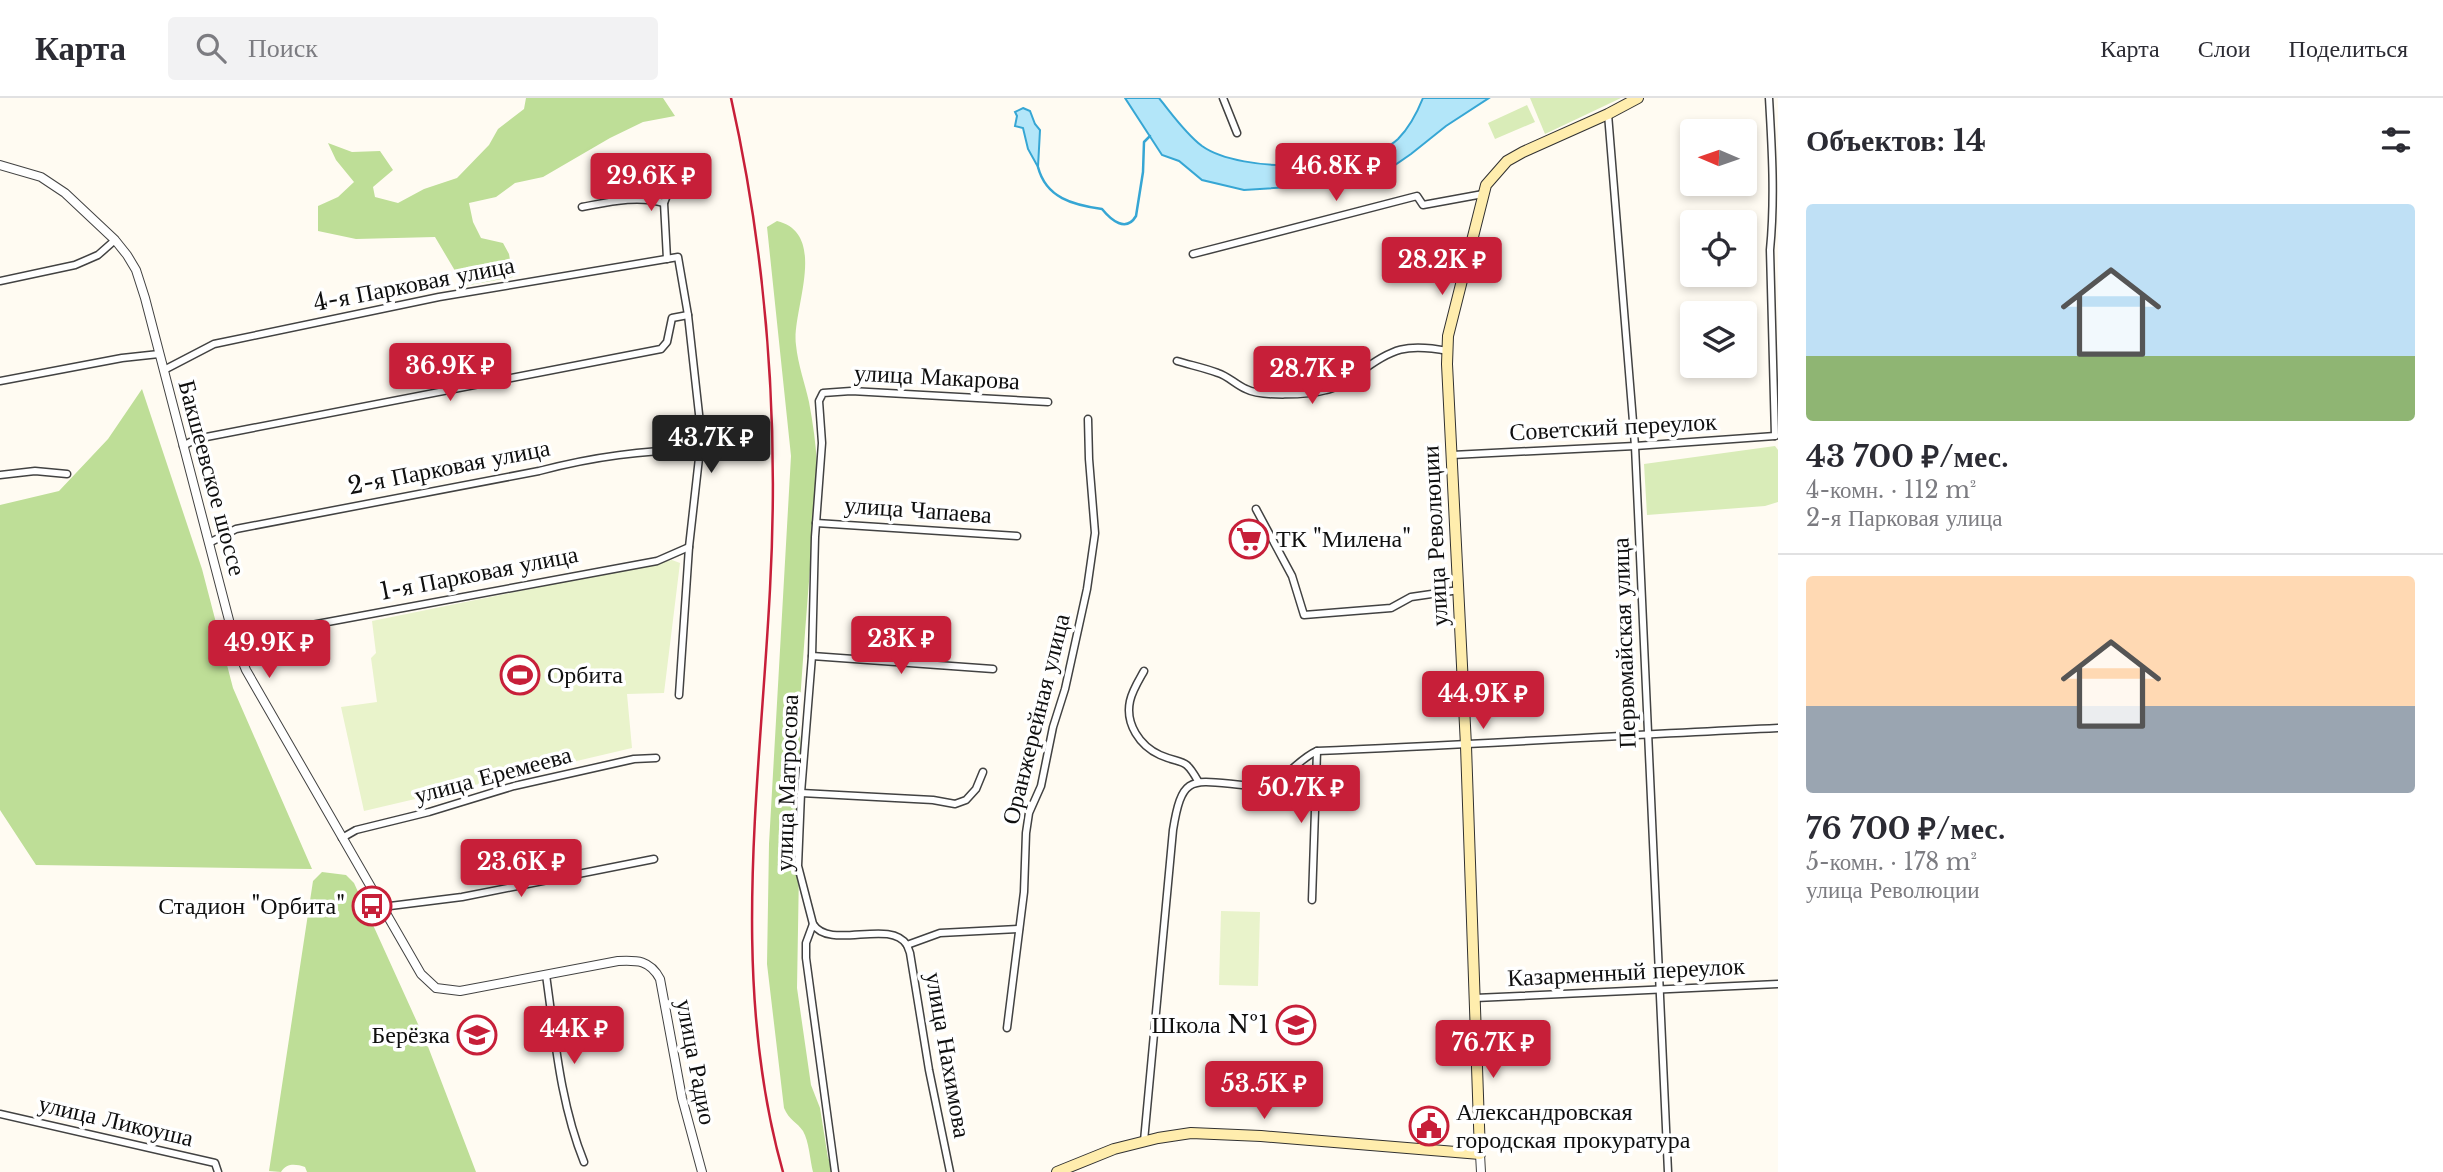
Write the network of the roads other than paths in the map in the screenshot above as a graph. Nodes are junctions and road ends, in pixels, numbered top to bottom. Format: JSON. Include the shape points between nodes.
{"nodes":[{"id":1,"x":1223,"y":98,"type":"edge"},
{"id":2,"x":1638,"y":98,"type":"edge"},
{"id":3,"x":1769,"y":98,"type":"edge"},
{"id":4,"x":1608,"y":114,"type":"junction"},
{"id":5,"x":1237,"y":133,"type":"dead end"},
{"id":6,"x":0,"y":165,"type":"edge"},
{"id":7,"x":670,"y":165,"type":"dead end"},
{"id":8,"x":1483,"y":194,"type":"junction"},
{"id":9,"x":664,"y":203,"type":"junction"},
{"id":10,"x":582,"y":207,"type":"dead end"},
{"id":11,"x":115,"y":240,"type":"junction"},
{"id":12,"x":1193,"y":254,"type":"dead end"},
{"id":13,"x":667,"y":259,"type":"junction"},
{"id":14,"x":0,"y":281,"type":"edge"},
{"id":15,"x":688,"y":315,"type":"junction"},
{"id":16,"x":1448,"y":351,"type":"junction"},
{"id":17,"x":159,"y":354,"type":"junction"},
{"id":18,"x":1177,"y":361,"type":"dead end"},
{"id":19,"x":164,"y":370,"type":"junction"},
{"id":20,"x":0,"y":381,"type":"edge"},
{"id":21,"x":823,"y":393,"type":"joint"},
{"id":22,"x":1048,"y":402,"type":"dead end"},
{"id":23,"x":1088,"y":419,"type":"dead end"},
{"id":24,"x":1777,"y":437,"type":"edge"},
{"id":25,"x":183,"y":446,"type":"junction"},
{"id":26,"x":1635,"y":446,"type":"junction"},
{"id":27,"x":700,"y":449,"type":"junction"},
{"id":28,"x":1452,"y":455,"type":"junction"},
{"id":29,"x":67,"y":474,"type":"dead end"},
{"id":30,"x":0,"y":475,"type":"edge"},
{"id":31,"x":1256,"y":509,"type":"dead end"},
{"id":32,"x":816,"y":523,"type":"junction"},
{"id":33,"x":1017,"y":536,"type":"dead end"},
{"id":34,"x":209,"y":543,"type":"junction"},
{"id":35,"x":689,"y":547,"type":"junction"},
{"id":36,"x":1459,"y":590,"type":"junction"},
{"id":37,"x":234,"y":643,"type":"junction"},
{"id":38,"x":812,"y":656,"type":"junction"},
{"id":39,"x":993,"y":669,"type":"dead end"},
{"id":40,"x":1144,"y":671,"type":"dead end"},
{"id":41,"x":679,"y":695,"type":"dead end"},
{"id":42,"x":1778,"y":728,"type":"edge"},
{"id":43,"x":1647,"y":734,"type":"junction"},
{"id":44,"x":1466,"y":746,"type":"junction"},
{"id":45,"x":1317,"y":751,"type":"junction"},
{"id":46,"x":656,"y":758,"type":"dead end"},
{"id":47,"x":983,"y":772,"type":"dead end"},
{"id":48,"x":1198,"y":781,"type":"junction"},
{"id":49,"x":801,"y":793,"type":"junction"},
{"id":50,"x":342,"y":838,"type":"junction"},
{"id":51,"x":654,"y":859,"type":"dead end"},
{"id":52,"x":1312,"y":900,"type":"dead end"},
{"id":53,"x":382,"y":907,"type":"junction"},
{"id":54,"x":813,"y":924,"type":"junction"},
{"id":55,"x":1019,"y":929,"type":"junction"},
{"id":56,"x":907,"y":945,"type":"junction"},
{"id":57,"x":546,"y":975,"type":"junction"},
{"id":58,"x":1778,"y":984,"type":"edge"},
{"id":59,"x":1660,"y":989,"type":"junction"},
{"id":60,"x":1475,"y":998,"type":"junction"},
{"id":61,"x":1007,"y":1028,"type":"dead end"},
{"id":62,"x":0,"y":1114,"type":"edge"},
{"id":63,"x":1144,"y":1141,"type":"junction"},
{"id":64,"x":1480,"y":1154,"type":"junction"},
{"id":65,"x":584,"y":1162,"type":"dead end"},
{"id":66,"x":218,"y":1172,"type":"edge"},
{"id":67,"x":702,"y":1172,"type":"edge"},
{"id":68,"x":835,"y":1172,"type":"edge"},
{"id":69,"x":950,"y":1172,"type":"edge"},
{"id":70,"x":1057,"y":1172,"type":"edge"},
{"id":71,"x":1481,"y":1172,"type":"edge"},
{"id":72,"x":1668,"y":1172,"type":"edge"}],
"edges":[{"from":1,"to":5,"type":"street"},
{"from":2,"to":4,"type":"main road"},
{"from":3,"to":24,"type":"street"},
{"from":4,"to":8,"type":"main road","name":"улица Революции","via":[[1507,162]]},
{"from":4,"to":26,"type":"street","name":"Первомайская улица"},
{"from":6,"to":11,"type":"street","name":"Бакшеевское шоссе","via":[[54,184]]},
{"from":7,"to":9,"type":"street","via":[[673,180]]},
{"from":8,"to":12,"type":"street","via":[[1423,205],[1417,196]]},
{"from":8,"to":16,"type":"main road","name":"улица Революции"},
{"from":9,"to":10,"type":"street","via":[[624,199]]},
{"from":9,"to":13,"type":"street"},
{"from":11,"to":14,"type":"street","via":[[98,256],[75,265]]},
{"from":11,"to":17,"type":"street","name":"Бакшеевское шоссе","via":[[136,270]]},
{"from":13,"to":15,"type":"street","name":"4-я Парковая улица","via":[[678,257]]},
{"from":13,"to":19,"type":"street","name":"4-я Парковая улица","via":[[452,295],[214,344]]},
{"from":15,"to":25,"type":"street","via":[[672,318],[661,349],[196,439]]},
{"from":15,"to":27,"type":"street"},
{"from":16,"to":18,"type":"street","via":[[1425,346],[1395,350],[1329,390],[1316,392],[1248,391],[1217,372]]},
{"from":16,"to":28,"type":"main road","name":"улица Революции"},
{"from":17,"to":19,"type":"street","name":"Бакшеевское шоссе"},
{"from":17,"to":20,"type":"street"},
{"from":19,"to":25,"type":"street","name":"Бакшеевское шоссе"},
{"from":21,"to":22,"type":"street","name":"улица Макарова"},
{"from":21,"to":32,"type":"street","name":"улица Матросова","via":[[819,401],[822,443]]},
{"from":23,"to":55,"type":"street","name":"Оранжерейная улица","via":[[1095,533],[1068,676],[1041,786],[1029,813]]},
{"from":24,"to":26,"type":"street","name":"Советский переулок"},
{"from":25,"to":34,"type":"street","name":"Бакшеевское шоссе"},
{"from":26,"to":28,"type":"street","name":"Советский переулок"},
{"from":26,"to":43,"type":"street","name":"Первомайская улица"},
{"from":27,"to":34,"type":"street","name":"2-я Парковая улица","via":[[583,460],[236,529]]},
{"from":27,"to":35,"type":"street"},
{"from":28,"to":36,"type":"main road","name":"улица Революции"},
{"from":29,"to":30,"type":"street"},
{"from":31,"to":36,"type":"street","via":[[1292,576],[1304,615],[1391,608],[1411,597]]},
{"from":32,"to":33,"type":"street","name":"улица Чапаева"},
{"from":32,"to":38,"type":"street","name":"улица Матросова"},
{"from":34,"to":37,"type":"street","name":"Бакшеевское шоссе"},
{"from":35,"to":37,"type":"street","name":"1-я Парковая улица","via":[[657,561],[292,628]]},
{"from":35,"to":41,"type":"street"},
{"from":36,"to":44,"type":"main road","name":"улица Революции"},
{"from":37,"to":50,"type":"street","name":"Бакшеевское шоссе"},
{"from":38,"to":39,"type":"street"},
{"from":38,"to":49,"type":"street","name":"улица Матросова"},
{"from":40,"to":48,"type":"street","via":[[1130,700],[1134,732],[1147,748],[1189,765]]},
{"from":42,"to":43,"type":"street"},
{"from":43,"to":44,"type":"street"},
{"from":43,"to":59,"type":"street","name":"Первомайская улица"},
{"from":44,"to":45,"type":"street"},
{"from":44,"to":60,"type":"main road","name":"улица Революции"},
{"from":45,"to":48,"type":"street","via":[[1265,786]]},
{"from":45,"to":52,"type":"street"},
{"from":46,"to":50,"type":"street","name":"улица Еремеева","via":[[514,786],[356,830]]},
{"from":47,"to":49,"type":"street","via":[[976,789],[955,804]]},
{"from":48,"to":63,"type":"street","via":[[1187,786],[1174,823]]},
{"from":49,"to":54,"type":"street","name":"улица Матросова","via":[[798,866]]},
{"from":50,"to":53,"type":"street","name":"Бакшеевское шоссе"},
{"from":51,"to":53,"type":"street","via":[[462,897]]},
{"from":53,"to":57,"type":"street","name":"Бакшеевское шоссе","via":[[411,960],[436,988],[460,991]]},
{"from":54,"to":56,"type":"street","via":[[825,934],[894,935]]},
{"from":54,"to":68,"type":"street","name":"улица Матросова","via":[[806,958]]},
{"from":55,"to":56,"type":"street","via":[[940,933]]},
{"from":55,"to":61,"type":"street","name":"Оранжерейная улица"},
{"from":56,"to":69,"type":"street","name":"улица Нахимова"},
{"from":57,"to":65,"type":"street","via":[[572,1133]]},
{"from":57,"to":67,"type":"street","name":"улица Радио","via":[[618,961],[637,960],[655,969]]},
{"from":58,"to":59,"type":"street","name":"Казарменный переулок"},
{"from":59,"to":60,"type":"street","name":"Казарменный переулок"},
{"from":59,"to":72,"type":"street","name":"Первомайская улица"},
{"from":60,"to":64,"type":"main road","name":"улица Революции"},
{"from":62,"to":66,"type":"street","name":"улица Ликоуша","via":[[215,1163]]},
{"from":63,"to":64,"type":"main road","via":[[1217,1133]]},
{"from":63,"to":70,"type":"main road"},
{"from":64,"to":71,"type":"street","name":"улица Революции"}]}
